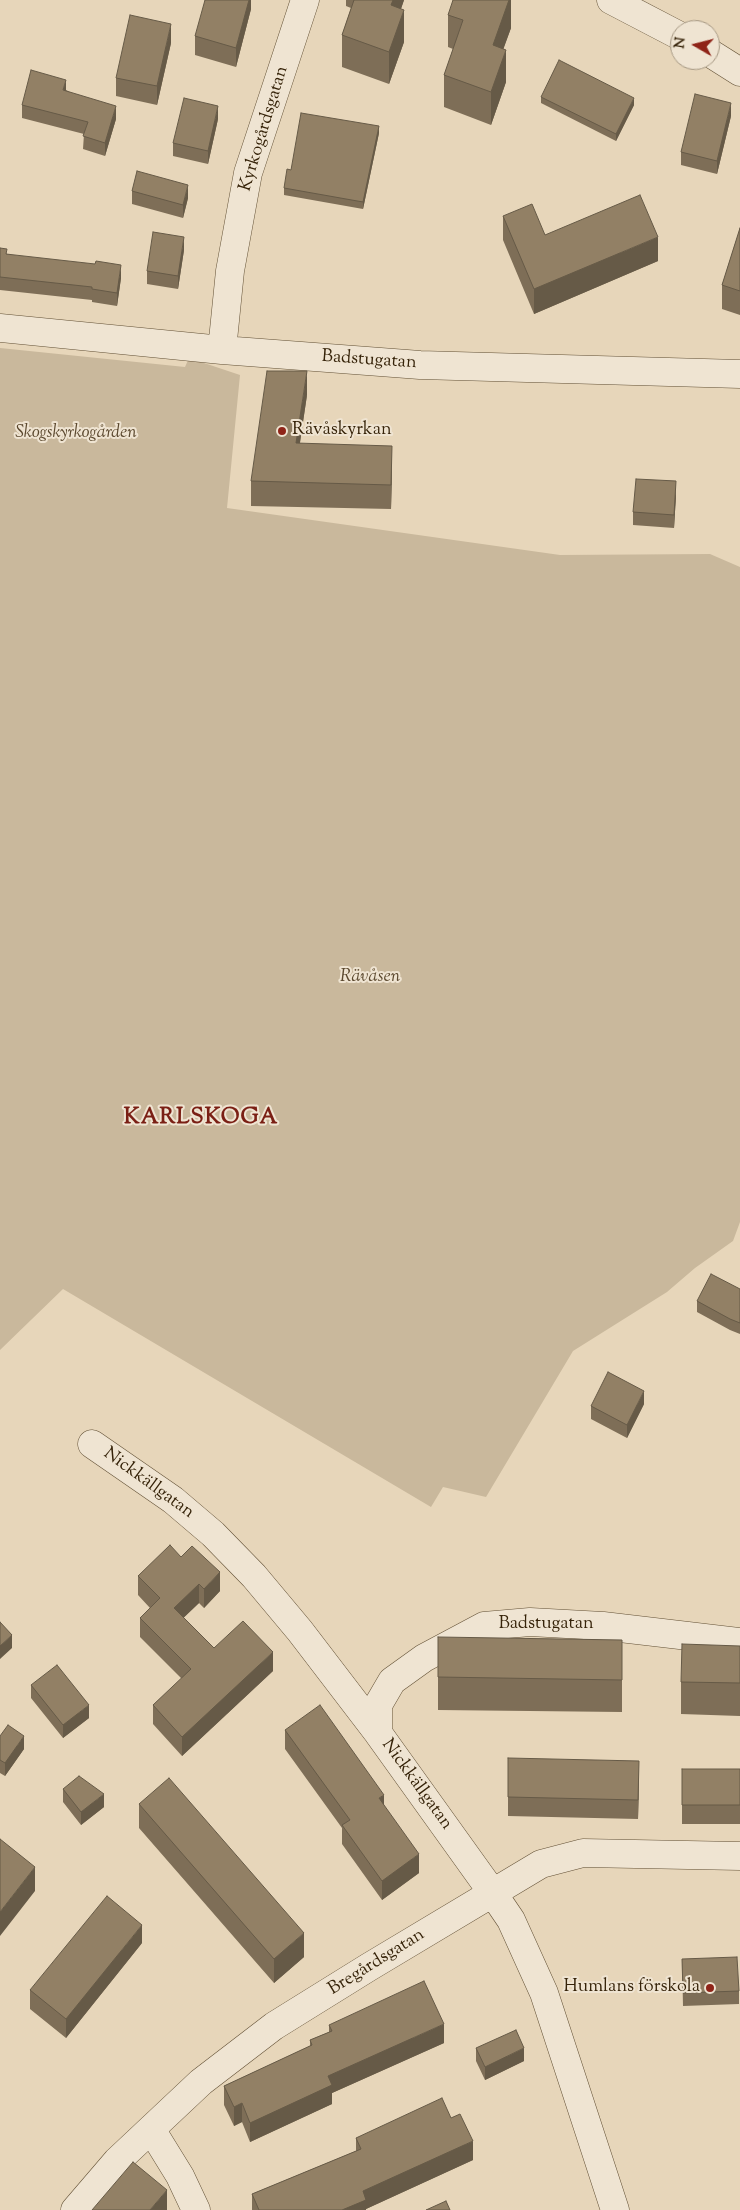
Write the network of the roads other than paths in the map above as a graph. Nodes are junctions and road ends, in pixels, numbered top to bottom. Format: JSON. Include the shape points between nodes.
{"nodes":[{"id":1,"x":306,"y":0,"type":"edge"},
{"id":2,"x":611,"y":0,"type":"edge"},
{"id":3,"x":670,"y":31,"type":"edge"},
{"id":4,"x":720,"y":59,"type":"edge"},
{"id":5,"x":740,"y":72,"type":"edge"},
{"id":6,"x":0,"y":328,"type":"edge"},
{"id":7,"x":222,"y":350,"type":"junction"},
{"id":8,"x":740,"y":374,"type":"edge"},
{"id":9,"x":92,"y":1444,"type":"dead end"},
{"id":10,"x":740,"y":1642,"type":"edge"},
{"id":11,"x":378,"y":1733,"type":"junction"},
{"id":12,"x":740,"y":1856,"type":"edge"},
{"id":13,"x":492,"y":1892,"type":"junction"},
{"id":14,"x":151,"y":2129,"type":"junction"},
{"id":15,"x":75,"y":2210,"type":"edge"},
{"id":16,"x":196,"y":2210,"type":"edge"},
{"id":17,"x":614,"y":2210,"type":"edge"}],
"edges":[{"from":1,"to":7,"type":"street","name":"Kyrkogårdsgatan","via":[[248,173],[230,271]]},
{"from":2,"to":3,"type":"street"},
{"from":4,"to":5,"type":"street"},
{"from":6,"to":7,"type":"street","name":"Badstugatan"},
{"from":7,"to":8,"type":"street","name":"Badstugatan","via":[[420,365]]},
{"from":9,"to":11,"type":"street","name":"Nickkällgatan","via":[[174,1500],[213,1534],[294,1624]]},
{"from":10,"to":11,"type":"street","name":"Badstugatan","via":[[603,1626],[530,1622],[484,1626],[424,1658],[392,1681],[378,1705]]},
{"from":11,"to":13,"type":"street","name":"Nickkällgatan"},
{"from":12,"to":13,"type":"street","name":"Bregårdsgatan","via":[[583,1853],[541,1864]]},
{"from":13,"to":14,"type":"street","name":"Bregårdsgatan","via":[[274,2026],[201,2082]]},
{"from":13,"to":17,"type":"street","name":"Nickkällgatan","via":[[511,1920],[544,1993]]},
{"from":14,"to":15,"type":"street","name":"Bregårdsgatan","via":[[117,2161]]},
{"from":14,"to":16,"type":"street","via":[[180,2176]]}]}
